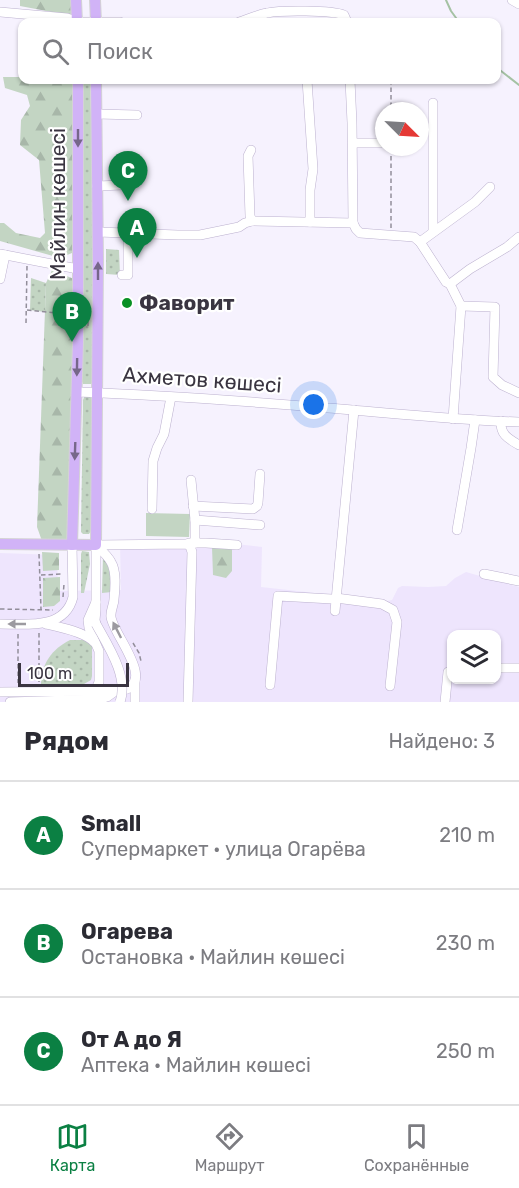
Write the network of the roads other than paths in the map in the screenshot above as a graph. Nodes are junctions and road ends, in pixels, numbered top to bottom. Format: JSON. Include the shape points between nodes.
{"nodes":[{"id":1,"x":76,"y":0,"type":"edge"},
{"id":2,"x":95,"y":0,"type":"edge"},
{"id":3,"x":512,"y":0,"type":"edge"},
{"id":4,"x":519,"y":4,"type":"edge"},
{"id":5,"x":302,"y":11,"type":"junction"},
{"id":6,"x":0,"y":12,"type":"edge"},
{"id":7,"x":67,"y":18,"type":"edge"},
{"id":8,"x":77,"y":18,"type":"edge"},
{"id":9,"x":96,"y":18,"type":"edge"},
{"id":10,"x":252,"y":18,"type":"edge"},
{"id":11,"x":303,"y":18,"type":"edge"},
{"id":12,"x":345,"y":18,"type":"edge"},
{"id":13,"x":78,"y":84,"type":"edge"},
{"id":14,"x":96,"y":84,"type":"edge"},
{"id":15,"x":307,"y":84,"type":"edge"},
{"id":16,"x":350,"y":84,"type":"edge"},
{"id":17,"x":433,"y":103,"type":"dead end"},
{"id":18,"x":97,"y":114,"type":"junction"},
{"id":19,"x":137,"y":115,"type":"dead end"},
{"id":20,"x":353,"y":143,"type":"junction"},
{"id":21,"x":375,"y":143,"type":"edge"},
{"id":22,"x":251,"y":150,"type":"dead end"},
{"id":23,"x":122,"y":185,"type":"dead end"},
{"id":24,"x":98,"y":186,"type":"junction"},
{"id":25,"x":490,"y":187,"type":"dead end"},
{"id":26,"x":252,"y":221,"type":"junction"},
{"id":27,"x":310,"y":222,"type":"junction"},
{"id":28,"x":354,"y":223,"type":"junction"},
{"id":29,"x":98,"y":232,"type":"junction"},
{"id":30,"x":434,"y":232,"type":"junction"},
{"id":31,"x":128,"y":233,"type":"junction"},
{"id":32,"x":519,"y":237,"type":"edge"},
{"id":33,"x":420,"y":242,"type":"junction"},
{"id":34,"x":3,"y":254,"type":"edge"},
{"id":35,"x":78,"y":269,"type":"junction"},
{"id":36,"x":122,"y":275,"type":"dead end"},
{"id":37,"x":0,"y":277,"type":"edge"},
{"id":38,"x":450,"y":284,"type":"junction"},
{"id":39,"x":461,"y":306,"type":"junction"},
{"id":40,"x":77,"y":392,"type":"junction"},
{"id":41,"x":98,"y":393,"type":"junction"},
{"id":42,"x":519,"y":393,"type":"edge"},
{"id":43,"x":171,"y":397,"type":"junction"},
{"id":44,"x":354,"y":410,"type":"junction"},
{"id":45,"x":453,"y":419,"type":"junction"},
{"id":46,"x":475,"y":420,"type":"junction"},
{"id":47,"x":501,"y":421,"type":"junction"},
{"id":48,"x":519,"y":422,"type":"edge"},
{"id":49,"x":519,"y":446,"type":"edge"},
{"id":50,"x":260,"y":474,"type":"dead end"},
{"id":51,"x":191,"y":480,"type":"dead end"},
{"id":52,"x":193,"y":506,"type":"junction"},
{"id":53,"x":152,"y":509,"type":"dead end"},
{"id":54,"x":195,"y":520,"type":"junction"},
{"id":55,"x":260,"y":525,"type":"dead end"},
{"id":56,"x":457,"y":530,"type":"dead end"},
{"id":57,"x":190,"y":543,"type":"junction"},
{"id":58,"x":0,"y":544,"type":"edge"},
{"id":59,"x":72,"y":545,"type":"junction"},
{"id":60,"x":96,"y":545,"type":"junction"},
{"id":61,"x":237,"y":545,"type":"dead end"},
{"id":62,"x":484,"y":574,"type":"dead end"},
{"id":63,"x":519,"y":581,"type":"edge"},
{"id":64,"x":336,"y":598,"type":"junction"},
{"id":65,"x":96,"y":602,"type":"junction"},
{"id":66,"x":335,"y":611,"type":"dead end"},
{"id":67,"x":0,"y":624,"type":"edge"},
{"id":68,"x":39,"y":627,"type":"junction"},
{"id":69,"x":96,"y":644,"type":"junction"},
{"id":70,"x":501,"y":668,"type":"edge"},
{"id":71,"x":519,"y":668,"type":"edge"},
{"id":72,"x":135,"y":678,"type":"junction"},
{"id":73,"x":447,"y":682,"type":"edge"},
{"id":74,"x":270,"y":685,"type":"dead end"},
{"id":75,"x":390,"y":686,"type":"dead end"},
{"id":76,"x":114,"y":691,"type":"junction"},
{"id":77,"x":0,"y":692,"type":"edge"},
{"id":78,"x":89,"y":692,"type":"junction"},
{"id":79,"x":28,"y":698,"type":"edge"},
{"id":80,"x":10,"y":702,"type":"edge"},
{"id":81,"x":120,"y":702,"type":"edge"},
{"id":82,"x":135,"y":702,"type":"edge"},
{"id":83,"x":188,"y":702,"type":"edge"},
{"id":84,"x":445,"y":702,"type":"edge"}],
"edges":[{"from":1,"to":8,"type":"main road"},
{"from":2,"to":9,"type":"main road"},
{"from":3,"to":4,"type":"street"},
{"from":5,"to":10,"type":"street"},
{"from":5,"to":11,"type":"street"},
{"from":5,"to":12,"type":"street","via":[[338,12]]},
{"from":6,"to":7,"type":"street"},
{"from":13,"to":35,"type":"main road","name":"Майлин көшесі","one_way":true},
{"from":14,"to":18,"type":"main road","name":"Майлин көшесі"},
{"from":15,"to":27,"type":"street","via":[[313,169]]},
{"from":16,"to":20,"type":"street"},
{"from":17,"to":30,"type":"street"},
{"from":18,"to":19,"type":"street"},
{"from":18,"to":24,"type":"main road","name":"Майлин көшесі"},
{"from":20,"to":21,"type":"street"},
{"from":20,"to":28,"type":"street"},
{"from":22,"to":26,"type":"street","via":[[248,156]]},
{"from":23,"to":24,"type":"street"},
{"from":24,"to":29,"type":"main road","name":"Майлин көшесі"},
{"from":25,"to":30,"type":"street"},
{"from":26,"to":27,"type":"street"},
{"from":26,"to":31,"type":"street","via":[[200,235]]},
{"from":27,"to":28,"type":"street"},
{"from":28,"to":33,"type":"street","via":[[360,233],[414,237]]},
{"from":29,"to":31,"type":"street"},
{"from":41,"to":29,"type":"main road","name":"Майлин көшесі","one_way":true},
{"from":30,"to":33,"type":"street"},
{"from":31,"to":36,"type":"street","via":[[128,275]]},
{"from":32,"to":38,"type":"street"},
{"from":33,"to":38,"type":"street"},
{"from":34,"to":35,"type":"street"},
{"from":34,"to":37,"type":"street"},
{"from":35,"to":40,"type":"main road","name":"Майлин көшесі","one_way":true},
{"from":38,"to":39,"type":"street"},
{"from":39,"to":42,"type":"street","via":[[495,307],[493,377]]},
{"from":39,"to":45,"type":"street"},
{"from":40,"to":41,"type":"street","name":"Ахметов көшесі"},
{"from":40,"to":59,"type":"main road","name":"Майлин көшесі","one_way":true},
{"from":41,"to":43,"type":"street","name":"Ахметов көшесі"},
{"from":41,"to":60,"type":"main road","name":"Майлин көшесі"},
{"from":43,"to":44,"type":"street","name":"Ахметов көшесі"},
{"from":43,"to":53,"type":"street","via":[[164,434],[153,461]]},
{"from":44,"to":45,"type":"street","name":"Ахметов көшесі"},
{"from":44,"to":64,"type":"street"},
{"from":45,"to":46,"type":"street","name":"Ахметов көшесі"},
{"from":46,"to":47,"type":"street","name":"Ахметов көшесі"},
{"from":46,"to":56,"type":"street"},
{"from":47,"to":48,"type":"street","name":"Ахметов көшесі"},
{"from":47,"to":49,"type":"street","via":[[505,435]]},
{"from":50,"to":52,"type":"street","via":[[258,503],[253,509]]},
{"from":51,"to":52,"type":"street"},
{"from":52,"to":54,"type":"street"},
{"from":54,"to":55,"type":"street"},
{"from":54,"to":57,"type":"street"},
{"from":57,"to":60,"type":"street"},
{"from":57,"to":61,"type":"street"},
{"from":57,"to":83,"type":"street"},
{"from":58,"to":59,"type":"main road"},
{"from":59,"to":60,"type":"main road"},
{"from":59,"to":68,"type":"street","via":[[70,605],[60,617]]},
{"from":60,"to":65,"type":"street"},
{"from":72,"to":60,"type":"street","one_way":true,"via":[[132,660],[111,618],[114,569]]},
{"from":62,"to":63,"type":"street"},
{"from":64,"to":66,"type":"street"},
{"from":64,"to":74,"type":"street","via":[[278,596]]},
{"from":64,"to":75,"type":"street","via":[[382,604],[393,610],[397,622]]},
{"from":65,"to":69,"type":"street","via":[[88,620]]},
{"from":65,"to":81,"type":"street","bridge":true,"via":[[96,624],[117,664],[122,687]]},
{"from":68,"to":67,"type":"street","one_way":true},
{"from":68,"to":69,"type":"street","via":[[49,624],[84,635]]},
{"from":69,"to":78,"type":"street","via":[[99,682]]},
{"from":70,"to":71,"type":"street"},
{"from":72,"to":76,"type":"street","via":[[130,688]]},
{"from":72,"to":82,"type":"street"},
{"from":73,"to":84,"type":"street"},
{"from":76,"to":78,"type":"street"},
{"from":76,"to":79,"type":"street","via":[[100,699]]},
{"from":77,"to":79,"type":"street"},
{"from":78,"to":79,"type":"street"},
{"from":79,"to":80,"type":"street"}]}
